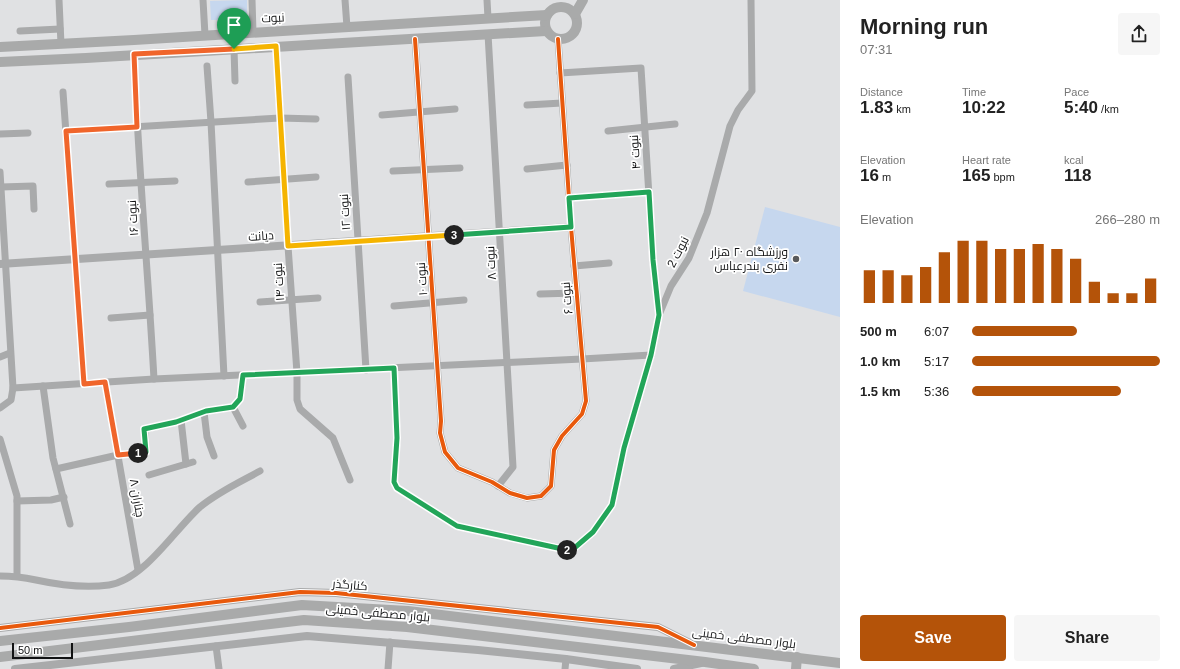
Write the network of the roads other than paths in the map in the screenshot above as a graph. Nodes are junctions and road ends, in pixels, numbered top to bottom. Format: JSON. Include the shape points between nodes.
{"nodes":[{"id":1,"x":59,"y":0,"type":"edge"},
{"id":2,"x":203,"y":0,"type":"edge"},
{"id":3,"x":252,"y":0,"type":"edge"},
{"id":4,"x":345,"y":0,"type":"edge"},
{"id":5,"x":487,"y":0,"type":"edge"},
{"id":6,"x":583,"y":0,"type":"edge"},
{"id":7,"x":751,"y":0,"type":"edge"},
{"id":8,"x":566,"y":3,"type":"edge"},
{"id":9,"x":575,"y":14,"type":"junction"},
{"id":10,"x":547,"y":15,"type":"junction"},
{"id":11,"x":488,"y":18,"type":"junction"},
{"id":12,"x":414,"y":24,"type":"junction"},
{"id":13,"x":347,"y":27,"type":"junction"},
{"id":14,"x":60,"y":29,"type":"junction"},
{"id":15,"x":20,"y":31,"type":"dead end"},
{"id":16,"x":546,"y":31,"type":"junction"},
{"id":17,"x":254,"y":32,"type":"junction"},
{"id":18,"x":488,"y":34,"type":"junction"},
{"id":19,"x":205,"y":35,"type":"junction"},
{"id":20,"x":415,"y":39,"type":"junction"},
{"id":21,"x":558,"y":39,"type":"junction"},
{"id":22,"x":134,"y":40,"type":"junction"},
{"id":23,"x":61,"y":44,"type":"junction"},
{"id":24,"x":276,"y":46,"type":"junction"},
{"id":25,"x":0,"y":47,"type":"edge"},
{"id":26,"x":234,"y":49,"type":"junction"},
{"id":27,"x":134,"y":54,"type":"junction"},
{"id":28,"x":0,"y":62,"type":"edge"},
{"id":29,"x":207,"y":66,"type":"dead end"},
{"id":30,"x":560,"y":73,"type":"junction"},
{"id":31,"x":348,"y":77,"type":"dead end"},
{"id":32,"x":235,"y":81,"type":"dead end"},
{"id":33,"x":63,"y":92,"type":"dead end"},
{"id":34,"x":562,"y":103,"type":"junction"},
{"id":35,"x":527,"y":105,"type":"dead end"},
{"id":36,"x":455,"y":109,"type":"dead end"},
{"id":37,"x":420,"y":111,"type":"junction"},
{"id":38,"x":382,"y":115,"type":"dead end"},
{"id":39,"x":280,"y":118,"type":"junction"},
{"id":40,"x":316,"y":119,"type":"dead end"},
{"id":41,"x":211,"y":122,"type":"junction"},
{"id":42,"x":675,"y":124,"type":"dead end"},
{"id":43,"x":137,"y":127,"type":"junction"},
{"id":44,"x":645,"y":127,"type":"junction"},
{"id":45,"x":66,"y":131,"type":"junction"},
{"id":46,"x":608,"y":131,"type":"dead end"},
{"id":47,"x":28,"y":133,"type":"dead end"},
{"id":48,"x":0,"y":134,"type":"edge"},
{"id":49,"x":567,"y":165,"type":"junction"},
{"id":50,"x":460,"y":168,"type":"dead end"},
{"id":51,"x":527,"y":169,"type":"dead end"},
{"id":52,"x":424,"y":170,"type":"junction"},
{"id":53,"x":393,"y":171,"type":"dead end"},
{"id":54,"x":0,"y":172,"type":"edge"},
{"id":55,"x":316,"y":177,"type":"dead end"},
{"id":56,"x":284,"y":180,"type":"junction"},
{"id":57,"x":174,"y":181,"type":"dead end"},
{"id":58,"x":141,"y":182,"type":"junction"},
{"id":59,"x":248,"y":182,"type":"dead end"},
{"id":60,"x":109,"y":184,"type":"dead end"},
{"id":61,"x":1,"y":187,"type":"edge"},
{"id":62,"x":649,"y":192,"type":"junction"},
{"id":63,"x":1,"y":197,"type":"edge"},
{"id":64,"x":569,"y":198,"type":"junction"},
{"id":65,"x":34,"y":209,"type":"dead end"},
{"id":66,"x":571,"y":227,"type":"junction"},
{"id":67,"x":500,"y":232,"type":"junction"},
{"id":68,"x":429,"y":237,"type":"junction"},
{"id":69,"x":358,"y":241,"type":"junction"},
{"id":70,"x":288,"y":246,"type":"junction"},
{"id":71,"x":217,"y":250,"type":"junction"},
{"id":72,"x":147,"y":255,"type":"junction"},
{"id":73,"x":76,"y":260,"type":"junction"},
{"id":74,"x":609,"y":263,"type":"dead end"},
{"id":75,"x":3,"y":264,"type":"edge"},
{"id":76,"x":574,"y":266,"type":"junction"},
{"id":77,"x":576,"y":293,"type":"junction"},
{"id":78,"x":540,"y":294,"type":"dead end"},
{"id":79,"x":318,"y":298,"type":"dead end"},
{"id":80,"x":464,"y":300,"type":"dead end"},
{"id":81,"x":292,"y":301,"type":"junction"},
{"id":82,"x":260,"y":302,"type":"dead end"},
{"id":83,"x":433,"y":303,"type":"junction"},
{"id":84,"x":394,"y":306,"type":"dead end"},
{"id":85,"x":150,"y":315,"type":"junction"},
{"id":86,"x":659,"y":315,"type":"junction"},
{"id":87,"x":111,"y":318,"type":"dead end"},
{"id":88,"x":10,"y":353,"type":"junction"},
{"id":89,"x":651,"y":355,"type":"junction"},
{"id":90,"x":0,"y":357,"type":"edge"},
{"id":91,"x":582,"y":359,"type":"junction"},
{"id":92,"x":508,"y":363,"type":"junction"},
{"id":93,"x":437,"y":366,"type":"junction"},
{"id":94,"x":394,"y":368,"type":"junction"},
{"id":95,"x":366,"y":370,"type":"junction"},
{"id":96,"x":297,"y":373,"type":"junction"},
{"id":97,"x":243,"y":375,"type":"junction"},
{"id":98,"x":224,"y":376,"type":"junction"},
{"id":99,"x":154,"y":379,"type":"junction"},
{"id":100,"x":105,"y":382,"type":"junction"},
{"id":101,"x":84,"y":384,"type":"junction"},
{"id":102,"x":43,"y":386,"type":"junction"},
{"id":103,"x":12,"y":388,"type":"junction"},
{"id":104,"x":233,"y":407,"type":"junction"},
{"id":105,"x":0,"y":408,"type":"edge"},
{"id":106,"x":204,"y":412,"type":"junction"},
{"id":107,"x":181,"y":420,"type":"junction"},
{"id":108,"x":243,"y":426,"type":"dead end"},
{"id":109,"x":0,"y":439,"type":"edge"},
{"id":110,"x":118,"y":455,"type":"junction"},
{"id":111,"x":214,"y":456,"type":"dead end"},
{"id":112,"x":56,"y":469,"type":"junction"},
{"id":113,"x":260,"y":471,"type":"dead end"},
{"id":114,"x":149,"y":475,"type":"dead end"},
{"id":115,"x":350,"y":480,"type":"dead end"},
{"id":116,"x":498,"y":486,"type":"junction"},
{"id":117,"x":64,"y":497,"type":"junction"},
{"id":118,"x":17,"y":501,"type":"junction"},
{"id":119,"x":70,"y":524,"type":"dead end"},
{"id":120,"x":138,"y":570,"type":"junction"},
{"id":121,"x":0,"y":576,"type":"edge"},
{"id":122,"x":17,"y":576,"type":"junction"},
{"id":123,"x":0,"y":628,"type":"edge"},
{"id":124,"x":0,"y":641,"type":"edge"},
{"id":125,"x":390,"y":642,"type":"junction"},
{"id":126,"x":694,"y":645,"type":"junction"},
{"id":127,"x":216,"y":646,"type":"junction"},
{"id":128,"x":0,"y":657,"type":"edge"},
{"id":129,"x":797,"y":657,"type":"junction"},
{"id":130,"x":566,"y":659,"type":"junction"},
{"id":131,"x":705,"y":662,"type":"junction"},
{"id":132,"x":840,"y":663,"type":"edge"},
{"id":133,"x":29,"y":668,"type":"edge"},
{"id":134,"x":15,"y":669,"type":"edge"},
{"id":135,"x":220,"y":669,"type":"edge"},
{"id":136,"x":388,"y":669,"type":"edge"},
{"id":137,"x":565,"y":669,"type":"edge"},
{"id":138,"x":636,"y":669,"type":"edge"},
{"id":139,"x":674,"y":669,"type":"edge"},
{"id":140,"x":754,"y":669,"type":"edge"},
{"id":141,"x":796,"y":669,"type":"edge"}],
"edges":[{"from":1,"to":14,"type":"street"},
{"from":2,"to":19,"type":"street"},
{"from":3,"to":17,"type":"street"},
{"from":4,"to":13,"type":"street"},
{"from":5,"to":11,"type":"street"},
{"from":6,"to":9,"type":"main road"},
{"from":7,"to":86,"type":"street","name":"نبوت 2","via":[[752,91],[730,126],[707,213],[689,258],[671,286]]},
{"from":8,"to":9,"type":"main road"},
{"from":8,"to":10,"type":"main road","via":[[554,8]]},
{"from":9,"to":21,"type":"main road","via":[[577,26],[574,32],[570,37]]},
{"from":10,"to":11,"type":"main road","name":"نبوت"},
{"from":10,"to":16,"type":"main road"},
{"from":11,"to":12,"type":"main road","name":"نبوت"},
{"from":12,"to":13,"type":"main road","name":"نبوت"},
{"from":12,"to":20,"type":"main road"},
{"from":13,"to":17,"type":"main road","name":"نبوت"},
{"from":14,"to":15,"type":"street"},
{"from":14,"to":23,"type":"street"},
{"from":16,"to":18,"type":"main road"},
{"from":16,"to":21,"type":"main road"},
{"from":17,"to":19,"type":"main road","name":"نبوت"},
{"from":18,"to":20,"type":"main road"},
{"from":18,"to":67,"type":"street","name":"نبوت ۸"},
{"from":19,"to":22,"type":"main road","name":"نبوت"},
{"from":20,"to":24,"type":"main road"},
{"from":20,"to":37,"type":"street","name":"نبوت ۱۰"},
{"from":21,"to":30,"type":"street","name":"نبوت ۶"},
{"from":22,"to":23,"type":"main road","name":"نبوت"},
{"from":22,"to":27,"type":"main road"},
{"from":23,"to":25,"type":"main road","name":"نبوت"},
{"from":24,"to":26,"type":"main road"},
{"from":24,"to":39,"type":"street","name":"نبوت ۱۴"},
{"from":26,"to":27,"type":"main road"},
{"from":26,"to":32,"type":"street"},
{"from":27,"to":28,"type":"main road"},
{"from":27,"to":43,"type":"street","name":"نبوت ۱۶"},
{"from":29,"to":41,"type":"street"},
{"from":30,"to":34,"type":"street","name":"نبوت ۶"},
{"from":30,"to":44,"type":"street","name":"نبوت ۴","via":[[641,68]]},
{"from":31,"to":69,"type":"street","name":"نبوت ۱۲"},
{"from":33,"to":45,"type":"street"},
{"from":34,"to":35,"type":"street"},
{"from":34,"to":49,"type":"street","name":"نبوت ۶"},
{"from":36,"to":37,"type":"street"},
{"from":37,"to":38,"type":"street"},
{"from":37,"to":52,"type":"street","name":"نبوت ۱۰"},
{"from":39,"to":40,"type":"street"},
{"from":39,"to":41,"type":"street"},
{"from":39,"to":56,"type":"street","name":"نبوت ۱۴"},
{"from":41,"to":43,"type":"street"},
{"from":41,"to":71,"type":"street"},
{"from":42,"to":44,"type":"street"},
{"from":43,"to":45,"type":"street"},
{"from":43,"to":58,"type":"street","name":"نبوت ۱۶"},
{"from":44,"to":46,"type":"street"},
{"from":44,"to":62,"type":"street","name":"نبوت ۴"},
{"from":45,"to":73,"type":"street"},
{"from":47,"to":48,"type":"street"},
{"from":49,"to":51,"type":"street"},
{"from":49,"to":64,"type":"street","name":"نبوت ۶"},
{"from":50,"to":52,"type":"street"},
{"from":52,"to":53,"type":"street"},
{"from":52,"to":68,"type":"street","name":"نبوت ۱۰"},
{"from":54,"to":61,"type":"street"},
{"from":55,"to":56,"type":"street"},
{"from":56,"to":59,"type":"street"},
{"from":56,"to":70,"type":"street","name":"نبوت ۱۴"},
{"from":57,"to":58,"type":"street"},
{"from":58,"to":60,"type":"street"},
{"from":58,"to":72,"type":"street","name":"نبوت ۱۶"},
{"from":61,"to":63,"type":"street"},
{"from":61,"to":65,"type":"street","via":[[33,186]]},
{"from":62,"to":64,"type":"street"},
{"from":62,"to":86,"type":"street","name":"نبوت ۴"},
{"from":63,"to":75,"type":"street"},
{"from":64,"to":66,"type":"street","name":"نبوت ۶"},
{"from":66,"to":67,"type":"street","name":"دیانت"},
{"from":66,"to":76,"type":"street","name":"نبوت ۶"},
{"from":67,"to":68,"type":"street","name":"دیانت"},
{"from":67,"to":92,"type":"street","name":"نبوت ۸"},
{"from":68,"to":69,"type":"street","name":"دیانت"},
{"from":68,"to":83,"type":"street","name":"نبوت ۱۰"},
{"from":69,"to":70,"type":"street","name":"دیانت"},
{"from":69,"to":95,"type":"street","name":"نبوت ۱۲"},
{"from":70,"to":71,"type":"street","name":"دیانت"},
{"from":70,"to":81,"type":"street","name":"نبوت ۱۴"},
{"from":71,"to":72,"type":"street","name":"دیانت"},
{"from":71,"to":98,"type":"street"},
{"from":72,"to":73,"type":"street","name":"دیانت"},
{"from":72,"to":85,"type":"street","name":"نبوت ۱۶"},
{"from":73,"to":75,"type":"street","name":"دیانت"},
{"from":73,"to":101,"type":"street"},
{"from":74,"to":76,"type":"street"},
{"from":75,"to":88,"type":"street"},
{"from":76,"to":77,"type":"street","name":"نبوت ۶"},
{"from":77,"to":78,"type":"street"},
{"from":77,"to":91,"type":"street","name":"نبوت ۶"},
{"from":79,"to":81,"type":"street"},
{"from":80,"to":83,"type":"street"},
{"from":81,"to":82,"type":"street"},
{"from":81,"to":96,"type":"street","name":"نبوت ۱۴"},
{"from":83,"to":84,"type":"street"},
{"from":83,"to":93,"type":"street","name":"نبوت ۱۰"},
{"from":85,"to":87,"type":"street"},
{"from":85,"to":99,"type":"street","name":"نبوت ۱۶"},
{"from":86,"to":89,"type":"street","name":"نبوت 2"},
{"from":88,"to":90,"type":"street"},
{"from":88,"to":103,"type":"street"},
{"from":89,"to":91,"type":"street"},
{"from":89,"to":94,"type":"street","name":"نبوت 2","via":[[624,448],[612,505],[593,532],[574,549],[569,550],[457,526],[397,488],[394,482],[397,438]]},
{"from":91,"to":92,"type":"street"},
{"from":91,"to":116,"type":"street","name":"نبوت ۶","via":[[586,401],[582,414],[562,436],[554,450],[551,486],[541,496],[527,498]]},
{"from":92,"to":93,"type":"street"},
{"from":92,"to":116,"type":"street","name":"نبوت ۸","via":[[513,467]]},
{"from":93,"to":94,"type":"street"},
{"from":93,"to":116,"type":"street","name":"نبوت ۱۰","via":[[440,433],[445,452],[458,468]]},
{"from":94,"to":95,"type":"street"},
{"from":95,"to":96,"type":"street"},
{"from":96,"to":97,"type":"street"},
{"from":96,"to":115,"type":"street","name":"نبوت ۱۴","via":[[297,400],[300,409],[333,438]]},
{"from":97,"to":98,"type":"street"},
{"from":97,"to":104,"type":"street","via":[[240,399]]},
{"from":98,"to":99,"type":"street"},
{"from":99,"to":100,"type":"street"},
{"from":100,"to":101,"type":"street"},
{"from":100,"to":110,"type":"street","name":"چناران ۸"},
{"from":101,"to":102,"type":"street"},
{"from":102,"to":103,"type":"street"},
{"from":102,"to":112,"type":"street"},
{"from":103,"to":105,"type":"street","via":[[12,400]]},
{"from":104,"to":106,"type":"street"},
{"from":104,"to":108,"type":"street"},
{"from":106,"to":107,"type":"street"},
{"from":106,"to":111,"type":"street","via":[[207,438]]},
{"from":107,"to":110,"type":"street","via":[[144,429],[146,452]]},
{"from":107,"to":114,"type":"street","via":[[190,463]]},
{"from":109,"to":118,"type":"street"},
{"from":110,"to":112,"type":"street"},
{"from":110,"to":120,"type":"street","name":"چناران ۸"},
{"from":112,"to":117,"type":"street"},
{"from":113,"to":120,"type":"street","via":[[201,507],[151,561]]},
{"from":117,"to":118,"type":"street"},
{"from":117,"to":119,"type":"street"},
{"from":118,"to":122,"type":"street"},
{"from":120,"to":122,"type":"street","via":[[110,585],[73,585]]},
{"from":121,"to":122,"type":"street"},
{"from":123,"to":126,"type":"street","name":"کنارگذر","via":[[300,592],[336,593],[658,627]]},
{"from":124,"to":126,"type":"main road","name":"بلوار مصطفی خمینی","via":[[302,605],[408,611]]},
{"from":125,"to":127,"type":"street","via":[[308,636]]},
{"from":125,"to":130,"type":"street"},
{"from":125,"to":136,"type":"street"},
{"from":126,"to":129,"type":"main road","name":"بلوار مصطفی خمینی"},
{"from":127,"to":133,"type":"street"},
{"from":127,"to":135,"type":"street"},
{"from":128,"to":131,"type":"main road","name":"بلوار مصطفی خمینی","via":[[304,620],[407,628]]},
{"from":129,"to":132,"type":"main road","name":"بلوار مصطفی خمینی"},
{"from":129,"to":141,"type":"main road"},
{"from":130,"to":137,"type":"street"},
{"from":130,"to":138,"type":"street"},
{"from":131,"to":139,"type":"street"},
{"from":131,"to":140,"type":"main road","name":"بلوار مصطفی خمینی"},
{"from":133,"to":134,"type":"street"}]}
